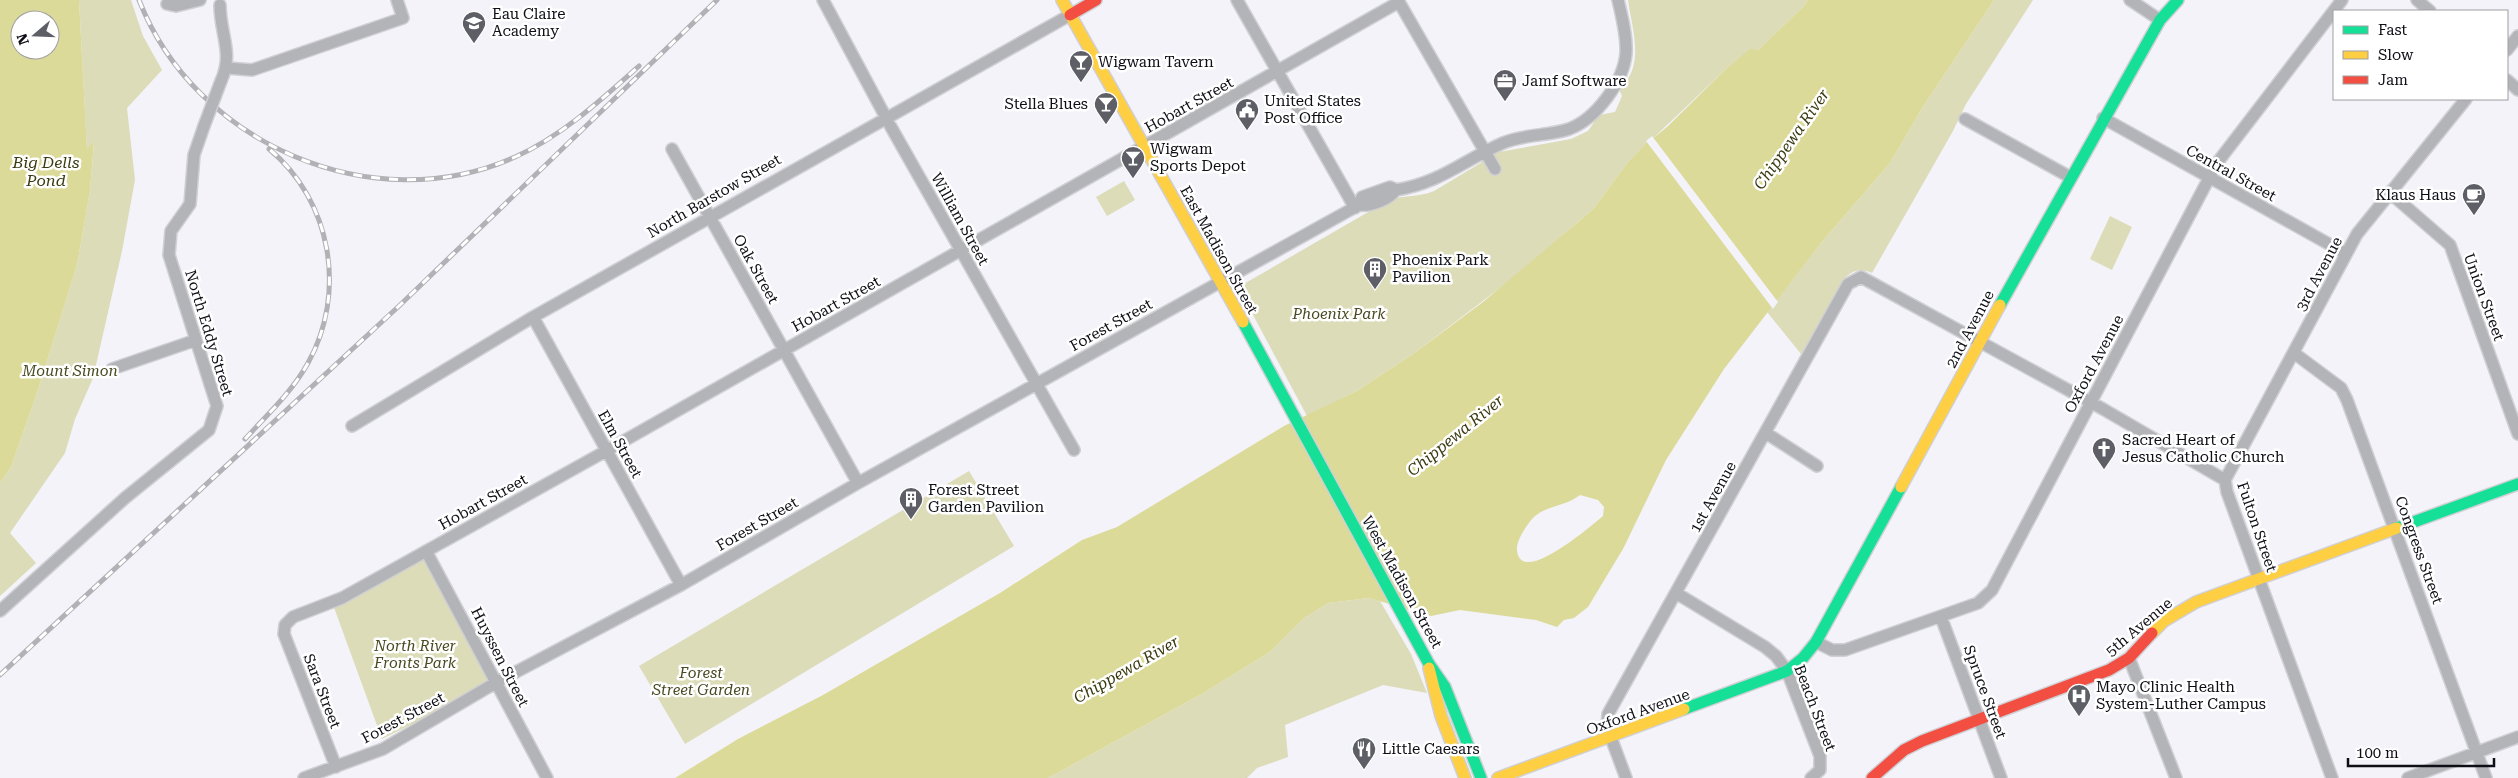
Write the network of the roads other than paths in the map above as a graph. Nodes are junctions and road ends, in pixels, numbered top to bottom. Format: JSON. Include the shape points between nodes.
{"nodes":[{"id":1,"x":200,"y":0,"type":"edge"},
{"id":2,"x":207,"y":0,"type":"edge"},
{"id":3,"x":398,"y":0,"type":"edge"},
{"id":4,"x":823,"y":0,"type":"edge"},
{"id":5,"x":1062,"y":0,"type":"edge"},
{"id":6,"x":1096,"y":0,"type":"edge"},
{"id":7,"x":1237,"y":0,"type":"edge"},
{"id":8,"x":1618,"y":0,"type":"edge"},
{"id":9,"x":2130,"y":0,"type":"edge"},
{"id":10,"x":2178,"y":0,"type":"edge"},
{"id":11,"x":2342,"y":0,"type":"edge"},
{"id":12,"x":2417,"y":0,"type":"edge"},
{"id":13,"x":1400,"y":1,"type":"edge"},
{"id":14,"x":222,"y":2,"type":"edge"},
{"id":15,"x":167,"y":4,"type":"dead end"},
{"id":16,"x":2334,"y":10,"type":"edge"},
{"id":17,"x":2429,"y":10,"type":"edge"},
{"id":18,"x":2333,"y":12,"type":"edge"},
{"id":19,"x":1070,"y":14,"type":"junction"},
{"id":20,"x":2160,"y":20,"type":"junction"},
{"id":21,"x":2518,"y":36,"type":"edge"},
{"id":22,"x":2508,"y":49,"type":"edge"},
{"id":23,"x":227,"y":68,"type":"junction"},
{"id":24,"x":1278,"y":72,"type":"junction"},
{"id":25,"x":2508,"y":81,"type":"edge"},
{"id":26,"x":2518,"y":90,"type":"edge"},
{"id":27,"x":2465,"y":100,"type":"edge"},
{"id":28,"x":886,"y":116,"type":"junction"},
{"id":29,"x":2103,"y":118,"type":"junction"},
{"id":30,"x":1965,"y":120,"type":"dead end"},
{"id":31,"x":1143,"y":147,"type":"junction"},
{"id":32,"x":672,"y":149,"type":"dead end"},
{"id":33,"x":1485,"y":151,"type":"junction"},
{"id":34,"x":1495,"y":169,"type":"dead end"},
{"id":35,"x":2070,"y":177,"type":"junction"},
{"id":36,"x":2209,"y":178,"type":"junction"},
{"id":37,"x":2390,"y":192,"type":"junction"},
{"id":38,"x":1357,"y":207,"type":"junction"},
{"id":39,"x":710,"y":216,"type":"junction"},
{"id":40,"x":960,"y":251,"type":"junction"},
{"id":41,"x":2345,"y":253,"type":"junction"},
{"id":42,"x":1861,"y":277,"type":"joint"},
{"id":43,"x":1221,"y":284,"type":"junction"},
{"id":44,"x":533,"y":317,"type":"junction"},
{"id":45,"x":196,"y":340,"type":"junction"},
{"id":46,"x":1981,"y":342,"type":"junction"},
{"id":47,"x":784,"y":350,"type":"junction"},
{"id":48,"x":2294,"y":353,"type":"junction"},
{"id":49,"x":112,"y":369,"type":"dead end"},
{"id":50,"x":1036,"y":384,"type":"junction"},
{"id":51,"x":2091,"y":403,"type":"junction"},
{"id":52,"x":352,"y":426,"type":"dead end"},
{"id":53,"x":1766,"y":434,"type":"junction"},
{"id":54,"x":2518,"y":434,"type":"edge"},
{"id":55,"x":1074,"y":450,"type":"dead end"},
{"id":56,"x":606,"y":451,"type":"junction"},
{"id":57,"x":1816,"y":466,"type":"dead end"},
{"id":58,"x":2224,"y":480,"type":"junction"},
{"id":59,"x":858,"y":483,"type":"junction"},
{"id":60,"x":2518,"y":484,"type":"edge"},
{"id":61,"x":1348,"y":516,"type":"joint"},
{"id":62,"x":2396,"y":530,"type":"junction"},
{"id":63,"x":426,"y":551,"type":"junction"},
{"id":64,"x":2259,"y":579,"type":"junction"},
{"id":65,"x":681,"y":585,"type":"junction"},
{"id":66,"x":1676,"y":593,"type":"junction"},
{"id":67,"x":0,"y":611,"type":"edge"},
{"id":68,"x":1941,"y":616,"type":"junction"},
{"id":69,"x":285,"y":625,"type":"joint"},
{"id":70,"x":1816,"y":642,"type":"junction"},
{"id":71,"x":2128,"y":658,"type":"junction"},
{"id":72,"x":1429,"y":664,"type":"junction"},
{"id":73,"x":1787,"y":671,"type":"junction"},
{"id":74,"x":497,"y":682,"type":"junction"},
{"id":75,"x":1978,"y":720,"type":"junction"},
{"id":76,"x":2518,"y":737,"type":"edge"},
{"id":77,"x":1611,"y":738,"type":"junction"},
{"id":78,"x":2477,"y":753,"type":"junction"},
{"id":79,"x":336,"y":766,"type":"junction"},
{"id":80,"x":1815,"y":774,"type":"edge"},
{"id":81,"x":304,"y":778,"type":"edge"},
{"id":82,"x":547,"y":778,"type":"edge"},
{"id":83,"x":1465,"y":778,"type":"edge"},
{"id":84,"x":1481,"y":778,"type":"edge"},
{"id":85,"x":1498,"y":778,"type":"edge"},
{"id":86,"x":1626,"y":778,"type":"edge"},
{"id":87,"x":1872,"y":778,"type":"edge"},
{"id":88,"x":2001,"y":778,"type":"edge"},
{"id":89,"x":2176,"y":778,"type":"edge"},
{"id":90,"x":2332,"y":778,"type":"edge"},
{"id":91,"x":2408,"y":778,"type":"edge"},
{"id":92,"x":2486,"y":778,"type":"edge"}],
"edges":[{"from":1,"to":15,"type":"street","via":[[176,6]]},
{"from":2,"to":14,"type":"street"},
{"from":3,"to":23,"type":"street","via":[[403,18],[252,70]]},
{"from":4,"to":28,"type":"street","name":"William Street"},
{"from":5,"to":19,"type":"main road","name":"East Madison Street"},
{"from":6,"to":19,"type":"main road","name":"North Barstow Street"},
{"from":7,"to":24,"type":"street"},
{"from":8,"to":33,"type":"street","name":"Forest Street","via":[[1626,46],[1624,63],[1617,80],[1593,113],[1570,128],[1519,138]]},
{"from":9,"to":20,"type":"street"},
{"from":10,"to":20,"type":"main road","name":"2nd Avenue"},
{"from":11,"to":16,"type":"street","name":"Oxford Avenue"},
{"from":12,"to":17,"type":"street"},
{"from":13,"to":24,"type":"street","name":"Hobart Street"},
{"from":13,"to":33,"type":"street"},
{"from":14,"to":23,"type":"street","via":[[220,19],[227,49]]},
{"from":18,"to":36,"type":"street","name":"Oxford Avenue","via":[[2217,163]]},
{"from":19,"to":28,"type":"street","name":"North Barstow Street"},
{"from":19,"to":31,"type":"main road","name":"East Madison Street"},
{"from":20,"to":29,"type":"main road","name":"2nd Avenue"},
{"from":21,"to":22,"type":"street"},
{"from":23,"to":45,"type":"street","name":"North Eddy Street","bridge":true,"via":[[194,155],[190,204],[171,231],[169,255]]},
{"from":24,"to":31,"type":"street","name":"Hobart Street"},
{"from":24,"to":38,"type":"street"},
{"from":25,"to":26,"type":"street"},
{"from":27,"to":37,"type":"street","name":"3rd Avenue"},
{"from":28,"to":39,"type":"street","name":"North Barstow Street"},
{"from":28,"to":40,"type":"street","name":"William Street"},
{"from":29,"to":35,"type":"main road","name":"2nd Avenue"},
{"from":29,"to":36,"type":"street","name":"Central Street"},
{"from":30,"to":35,"type":"street"},
{"from":31,"to":40,"type":"street","name":"Hobart Street"},
{"from":31,"to":43,"type":"main road","name":"East Madison Street"},
{"from":32,"to":39,"type":"street","name":"Oak Street"},
{"from":33,"to":34,"type":"street"},
{"from":33,"to":38,"type":"street","name":"Forest Street","via":[[1427,184],[1376,190],[1362,197]]},
{"from":35,"to":46,"type":"main road","name":"2nd Avenue"},
{"from":36,"to":41,"type":"street","name":"Central Street"},
{"from":36,"to":51,"type":"street","name":"Oxford Avenue"},
{"from":37,"to":41,"type":"street","name":"3rd Avenue"},
{"from":37,"to":54,"type":"street","name":"Union Street","via":[[2450,245]]},
{"from":38,"to":43,"type":"street","name":"Forest Street"},
{"from":39,"to":44,"type":"street","name":"North Barstow Street"},
{"from":39,"to":47,"type":"street","name":"Oak Street"},
{"from":40,"to":47,"type":"street","name":"Hobart Street"},
{"from":40,"to":50,"type":"street","name":"William Street"},
{"from":41,"to":48,"type":"street","name":"3rd Avenue"},
{"from":42,"to":46,"type":"street","name":"Fulton Street"},
{"from":42,"to":53,"type":"street","name":"1st Avenue","via":[[1848,284]]},
{"from":43,"to":50,"type":"street","name":"Forest Street"},
{"from":43,"to":61,"type":"main road","name":"East Madison Street"},
{"from":44,"to":52,"type":"street","name":"North Barstow Street"},
{"from":44,"to":56,"type":"street","name":"Elm Street"},
{"from":45,"to":49,"type":"street"},
{"from":45,"to":67,"type":"street","name":"North Eddy Street","via":[[217,406],[209,430],[125,498]]},
{"from":46,"to":51,"type":"street","name":"Fulton Street"},
{"from":46,"to":70,"type":"main road","name":"2nd Avenue"},
{"from":47,"to":56,"type":"street","name":"Hobart Street"},
{"from":47,"to":59,"type":"street","name":"Oak Street"},
{"from":48,"to":58,"type":"street","name":"3rd Avenue"},
{"from":48,"to":62,"type":"street","name":"Congress Street","via":[[2341,388]]},
{"from":50,"to":55,"type":"street","name":"William Street"},
{"from":50,"to":59,"type":"street","name":"Forest Street"},
{"from":51,"to":58,"type":"street","name":"Fulton Street"},
{"from":51,"to":68,"type":"street","name":"Oxford Avenue","via":[[1992,590],[1978,603]]},
{"from":53,"to":57,"type":"street"},
{"from":53,"to":66,"type":"street","name":"1st Avenue"},
{"from":56,"to":63,"type":"street","name":"Hobart Street"},
{"from":56,"to":65,"type":"street","name":"Elm Street"},
{"from":58,"to":64,"type":"street","name":"Fulton Street"},
{"from":59,"to":65,"type":"street","name":"Forest Street"},
{"from":60,"to":62,"type":"main road","name":"5th Avenue"},
{"from":61,"to":72,"type":"main road","name":"West Madison Street"},
{"from":62,"to":64,"type":"main road","name":"5th Avenue"},
{"from":62,"to":78,"type":"street","name":"Congress Street"},
{"from":63,"to":69,"type":"street","name":"Hobart Street","via":[[342,598],[292,617]]},
{"from":63,"to":74,"type":"street","name":"Huyssen Street"},
{"from":64,"to":71,"type":"main road","name":"5th Avenue","via":[[2196,602],[2174,614]]},
{"from":64,"to":90,"type":"street","name":"Fulton Street"},
{"from":65,"to":74,"type":"street","name":"Forest Street"},
{"from":66,"to":73,"type":"street","name":"Beach Street","via":[[1765,647]]},
{"from":66,"to":77,"type":"street","name":"1st Avenue","via":[[1608,714],[1607,727]]},
{"from":68,"to":70,"type":"street","name":"Oxford Avenue","via":[[1845,650],[1832,650]]},
{"from":68,"to":75,"type":"street","name":"Spruce Street"},
{"from":69,"to":79,"type":"street","name":"Sara Street","via":[[284,634]]},
{"from":70,"to":73,"type":"main road","name":"2nd Avenue"},
{"from":71,"to":75,"type":"main road","name":"5th Avenue","via":[[2109,670]]},
{"from":71,"to":89,"type":"street"},
{"from":72,"to":83,"type":"main road","name":"West Madison Street","via":[[1441,716]]},
{"from":72,"to":84,"type":"main road","name":"West Madison Street","via":[[1445,687]]},
{"from":73,"to":77,"type":"main road","name":"Oxford Avenue"},
{"from":73,"to":80,"type":"street","name":"Beach Street","via":[[1820,756]]},
{"from":74,"to":79,"type":"street","name":"Forest Street","via":[[383,749]]},
{"from":74,"to":82,"type":"street","name":"Huyssen Street"},
{"from":75,"to":87,"type":"main road","name":"5th Avenue","via":[[1904,750]]},
{"from":75,"to":88,"type":"street","name":"Spruce Street"},
{"from":76,"to":78,"type":"street"},
{"from":77,"to":85,"type":"main road","name":"Oxford Avenue"},
{"from":77,"to":86,"type":"street","name":"1st Avenue"},
{"from":78,"to":91,"type":"street"},
{"from":78,"to":92,"type":"street","name":"Congress Street"},
{"from":79,"to":81,"type":"street","name":"Forest Street"}]}
